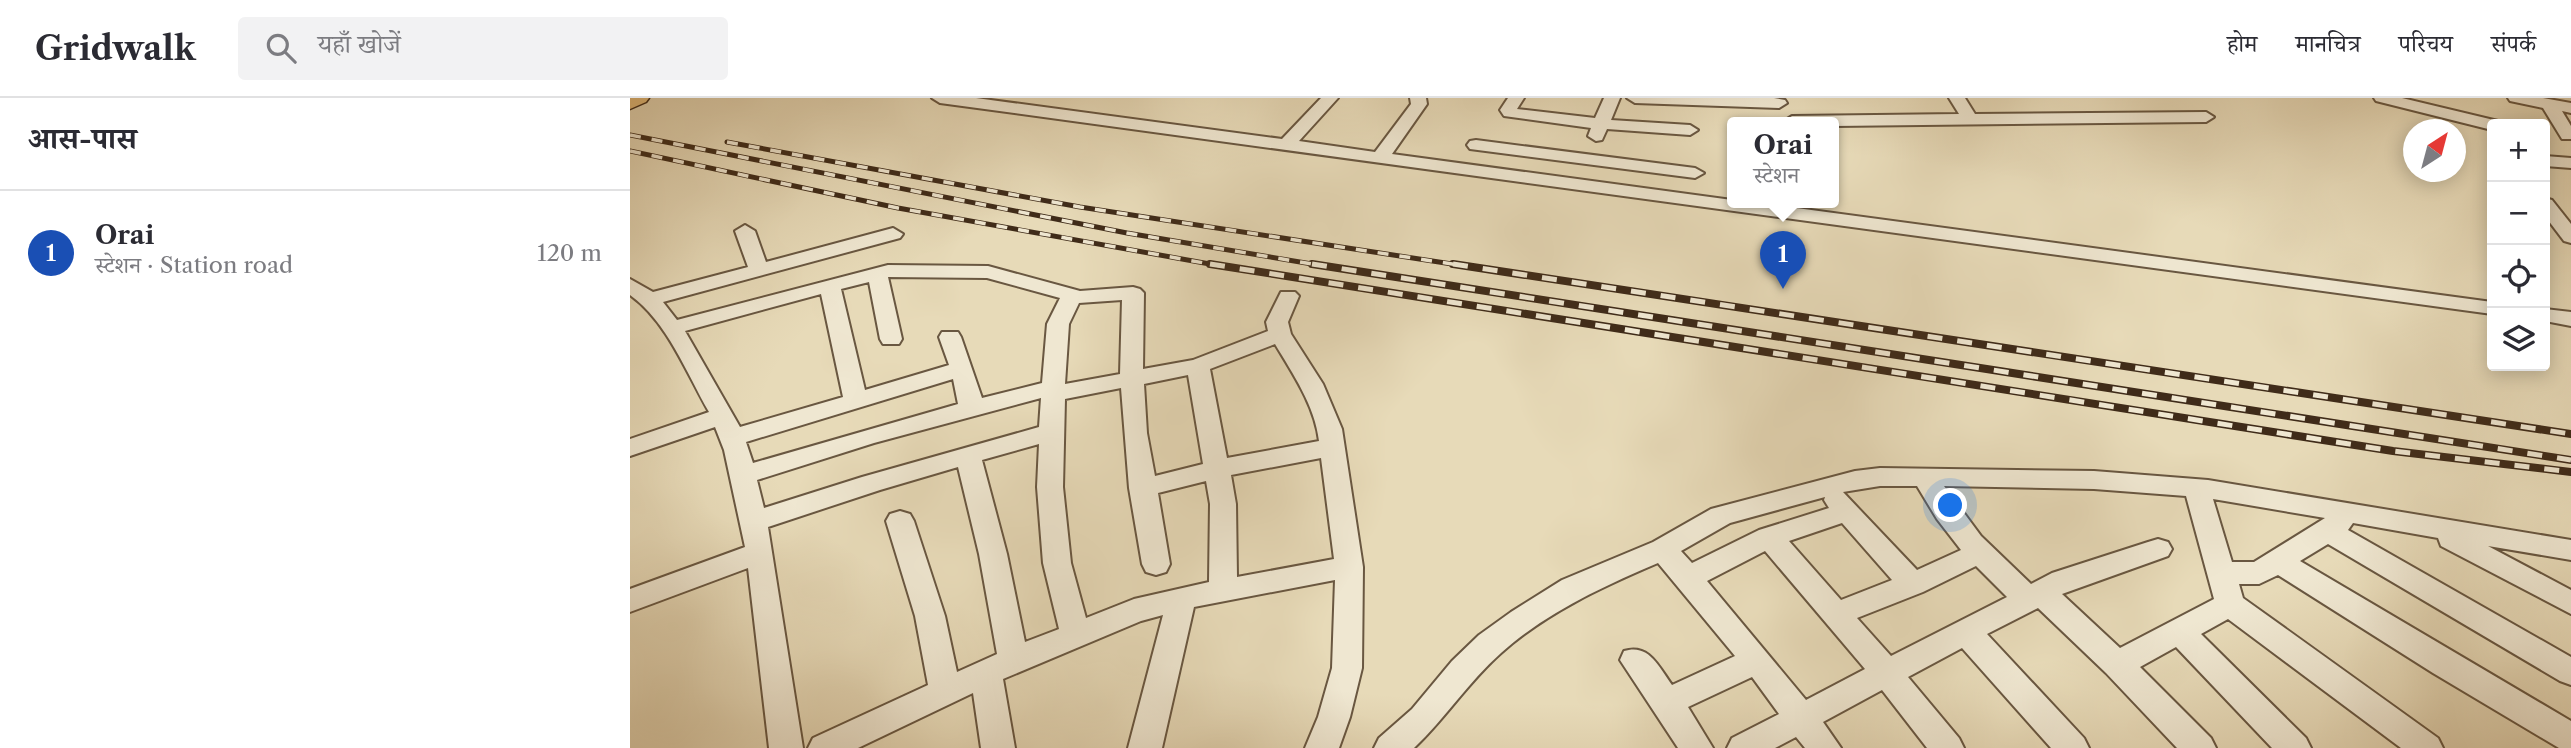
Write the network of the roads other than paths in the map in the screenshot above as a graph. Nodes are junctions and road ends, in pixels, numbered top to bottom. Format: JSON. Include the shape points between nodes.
{"nodes":[{"id":1,"x":639,"y":98,"type":"edge"},
{"id":2,"x":940,"y":98,"type":"edge"},
{"id":3,"x":1330,"y":98,"type":"edge"},
{"id":4,"x":1418,"y":98,"type":"edge"},
{"id":5,"x":1516,"y":98,"type":"edge"},
{"id":6,"x":1612,"y":98,"type":"edge"},
{"id":7,"x":1635,"y":98,"type":"edge"},
{"id":8,"x":1956,"y":98,"type":"edge"},
{"id":9,"x":2382,"y":98,"type":"edge"},
{"id":10,"x":1105,"y":100,"type":"dead end"},
{"id":11,"x":1686,"y":100,"type":"edge"},
{"id":12,"x":2532,"y":100,"type":"edge"},
{"id":13,"x":630,"y":103,"type":"edge"},
{"id":14,"x":2430,"y":104,"type":"edge"},
{"id":15,"x":1786,"y":108,"type":"edge"},
{"id":16,"x":2571,"y":108,"type":"edge"},
{"id":17,"x":2206,"y":117,"type":"dead end"},
{"id":18,"x":1096,"y":120,"type":"junction"},
{"id":19,"x":1970,"y":120,"type":"junction"},
{"id":20,"x":1602,"y":124,"type":"junction"},
{"id":21,"x":2487,"y":128,"type":"edge"},
{"id":22,"x":2550,"y":133,"type":"edge"},
{"id":23,"x":2570,"y":135,"type":"edge"},
{"id":24,"x":1476,"y":145,"type":"dead end"},
{"id":25,"x":1284,"y":146,"type":"junction"},
{"id":26,"x":1582,"y":158,"type":"junction"},
{"id":27,"x":1379,"y":159,"type":"junction"},
{"id":28,"x":2550,"y":161,"type":"edge"},
{"id":29,"x":2571,"y":163,"type":"edge"},
{"id":30,"x":1695,"y":173,"type":"dead end"},
{"id":31,"x":1567,"y":183,"type":"junction"},
{"id":32,"x":1727,"y":201,"type":"edge"},
{"id":33,"x":1790,"y":208,"type":"edge"},
{"id":34,"x":1808,"y":210,"type":"edge"},
{"id":35,"x":2557,"y":212,"type":"edge"},
{"id":36,"x":745,"y":232,"type":"dead end"},
{"id":37,"x":893,"y":234,"type":"dead end"},
{"id":38,"x":2571,"y":237,"type":"edge"},
{"id":39,"x":759,"y":269,"type":"junction"},
{"id":40,"x":877,"y":273,"type":"junction"},
{"id":41,"x":830,"y":285,"type":"junction"},
{"id":42,"x":640,"y":292,"type":"edge"},
{"id":43,"x":1072,"y":295,"type":"junction"},
{"id":44,"x":1288,"y":296,"type":"dead end"},
{"id":45,"x":2487,"y":307,"type":"edge"},
{"id":46,"x":2550,"y":316,"type":"edge"},
{"id":47,"x":2571,"y":319,"type":"edge"},
{"id":48,"x":672,"y":328,"type":"junction"},
{"id":49,"x":1280,"y":334,"type":"junction"},
{"id":50,"x":950,"y":337,"type":"dead end"},
{"id":51,"x":891,"y":339,"type":"dead end"},
{"id":52,"x":1198,"y":366,"type":"junction"},
{"id":53,"x":960,"y":369,"type":"junction"},
{"id":54,"x":1132,"y":379,"type":"junction"},
{"id":55,"x":1053,"y":390,"type":"junction"},
{"id":56,"x":855,"y":399,"type":"junction"},
{"id":57,"x":971,"y":408,"type":"junction"},
{"id":58,"x":727,"y":427,"type":"junction"},
{"id":59,"x":1051,"y":432,"type":"junction"},
{"id":60,"x":1333,"y":447,"type":"junction"},
{"id":61,"x":630,"y":448,"type":"edge"},
{"id":62,"x":968,"y":456,"type":"junction"},
{"id":63,"x":1218,"y":469,"type":"junction"},
{"id":64,"x":743,"y":475,"type":"junction"},
{"id":65,"x":1926,"y":478,"type":"junction"},
{"id":66,"x":1824,"y":487,"type":"junction"},
{"id":67,"x":1142,"y":488,"type":"junction"},
{"id":68,"x":2197,"y":488,"type":"junction"},
{"id":69,"x":1847,"y":512,"type":"junction"},
{"id":70,"x":900,"y":521,"type":"dead end"},
{"id":71,"x":753,"y":522,"type":"junction"},
{"id":72,"x":2339,"y":523,"type":"junction"},
{"id":73,"x":2428,"y":527,"type":"junction"},
{"id":74,"x":1769,"y":537,"type":"junction"},
{"id":75,"x":1662,"y":549,"type":"junction"},
{"id":76,"x":2158,"y":549,"type":"dead end"},
{"id":77,"x":2571,"y":550,"type":"edge"},
{"id":78,"x":760,"y":552,"type":"junction"},
{"id":79,"x":1979,"y":553,"type":"junction"},
{"id":80,"x":2279,"y":562,"type":"junction"},
{"id":81,"x":1156,"y":564,"type":"dead end"},
{"id":82,"x":1349,"y":567,"type":"junction"},
{"id":83,"x":2221,"y":573,"type":"junction"},
{"id":84,"x":1688,"y":578,"type":"junction"},
{"id":85,"x":1913,"y":584,"type":"junction"},
{"id":86,"x":1223,"y":590,"type":"junction"},
{"id":87,"x":2035,"y":596,"type":"junction"},
{"id":88,"x":1182,"y":598,"type":"junction"},
{"id":89,"x":630,"y":601,"type":"edge"},
{"id":90,"x":2571,"y":603,"type":"edge"},
{"id":91,"x":2230,"y":604,"type":"junction"},
{"id":92,"x":1835,"y":614,"type":"junction"},
{"id":93,"x":2179,"y":631,"type":"junction"},
{"id":94,"x":1966,"y":632,"type":"junction"},
{"id":95,"x":1075,"y":634,"type":"junction"},
{"id":96,"x":1634,"y":660,"type":"dead end"},
{"id":97,"x":1757,"y":660,"type":"junction"},
{"id":98,"x":2117,"y":664,"type":"junction"},
{"id":99,"x":999,"y":667,"type":"junction"},
{"id":100,"x":2571,"y":671,"type":"edge"},
{"id":101,"x":1886,"y":672,"type":"junction"},
{"id":102,"x":945,"y":692,"type":"junction"},
{"id":103,"x":1667,"y":702,"type":"junction"},
{"id":104,"x":1802,"y":718,"type":"junction"},
{"id":105,"x":2571,"y":737,"type":"edge"},
{"id":106,"x":2191,"y":746,"type":"edge"},
{"id":107,"x":786,"y":748,"type":"edge"},
{"id":108,"x":825,"y":748,"type":"edge"},
{"id":109,"x":998,"y":748,"type":"edge"},
{"id":110,"x":1144,"y":748,"type":"edge"},
{"id":111,"x":1322,"y":748,"type":"edge"},
{"id":112,"x":1391,"y":748,"type":"edge"},
{"id":113,"x":1696,"y":748,"type":"edge"},
{"id":114,"x":1744,"y":748,"type":"edge"},
{"id":115,"x":1824,"y":748,"type":"edge"},
{"id":116,"x":1947,"y":748,"type":"edge"},
{"id":117,"x":2072,"y":748,"type":"edge"},
{"id":118,"x":2294,"y":748,"type":"edge"},
{"id":119,"x":2427,"y":748,"type":"edge"}],
"edges":[{"from":1,"to":13,"type":"main road"},
{"from":2,"to":18,"type":"street"},
{"from":3,"to":25,"type":"street"},
{"from":4,"to":27,"type":"street","via":[[1419,104]]},
{"from":5,"to":20,"type":"street","via":[[1510,113]]},
{"from":6,"to":20,"type":"street"},
{"from":7,"to":11,"type":"street"},
{"from":8,"to":19,"type":"street"},
{"from":9,"to":14,"type":"street"},
{"from":10,"to":18,"type":"street"},
{"from":11,"to":15,"type":"street"},
{"from":11,"to":20,"type":"street","via":[[1693,137]]},
{"from":12,"to":16,"type":"street"},
{"from":12,"to":23,"type":"street"},
{"from":14,"to":21,"type":"street"},
{"from":15,"to":19,"type":"street"},
{"from":17,"to":19,"type":"street"},
{"from":18,"to":25,"type":"street"},
{"from":20,"to":26,"type":"street"},
{"from":22,"to":23,"type":"street"},
{"from":24,"to":26,"type":"street"},
{"from":25,"to":27,"type":"street"},
{"from":26,"to":30,"type":"street"},
{"from":26,"to":31,"type":"street"},
{"from":27,"to":31,"type":"street"},
{"from":28,"to":29,"type":"street"},
{"from":31,"to":32,"type":"street"},
{"from":33,"to":34,"type":"street"},
{"from":34,"to":45,"type":"street"},
{"from":35,"to":38,"type":"street"},
{"from":36,"to":39,"type":"street"},
{"from":37,"to":39,"type":"street"},
{"from":39,"to":42,"type":"street"},
{"from":40,"to":41,"type":"street"},
{"from":40,"to":43,"type":"street","via":[[988,272]]},
{"from":40,"to":51,"type":"street"},
{"from":41,"to":48,"type":"street"},
{"from":41,"to":56,"type":"street"},
{"from":42,"to":48,"type":"street"},
{"from":43,"to":54,"type":"street","via":[[1135,294]]},
{"from":43,"to":55,"type":"street","via":[[1058,324]]},
{"from":44,"to":49,"type":"street","via":[[1277,322]]},
{"from":46,"to":47,"type":"street"},
{"from":48,"to":58,"type":"street"},
{"from":49,"to":52,"type":"street"},
{"from":49,"to":60,"type":"street","via":[[1317,396]]},
{"from":50,"to":53,"type":"street"},
{"from":52,"to":54,"type":"street"},
{"from":52,"to":63,"type":"street"},
{"from":53,"to":56,"type":"street"},
{"from":53,"to":57,"type":"street"},
{"from":54,"to":55,"type":"street"},
{"from":54,"to":67,"type":"street"},
{"from":55,"to":57,"type":"street"},
{"from":55,"to":59,"type":"street"},
{"from":56,"to":58,"type":"street"},
{"from":57,"to":64,"type":"street"},
{"from":58,"to":61,"type":"street"},
{"from":58,"to":64,"type":"street"},
{"from":59,"to":62,"type":"street"},
{"from":59,"to":95,"type":"street","via":[[1051,526]]},
{"from":60,"to":63,"type":"street"},
{"from":60,"to":82,"type":"street"},
{"from":62,"to":71,"type":"street"},
{"from":62,"to":99,"type":"street","via":[[993,554]]},
{"from":63,"to":67,"type":"street"},
{"from":63,"to":86,"type":"street","via":[[1223,504]]},
{"from":64,"to":71,"type":"street"},
{"from":65,"to":66,"type":"street","via":[[1880,477]]},
{"from":65,"to":68,"type":"street","via":[[2094,480]]},
{"from":65,"to":79,"type":"street","via":[[1943,510]]},
{"from":66,"to":69,"type":"street"},
{"from":66,"to":75,"type":"street","via":[[1721,516]]},
{"from":67,"to":81,"type":"street"},
{"from":68,"to":72,"type":"street"},
{"from":68,"to":83,"type":"street"},
{"from":69,"to":74,"type":"street"},
{"from":69,"to":85,"type":"street"},
{"from":70,"to":102,"type":"street","via":[[930,616]]},
{"from":71,"to":78,"type":"street"},
{"from":72,"to":73,"type":"street"},
{"from":72,"to":80,"type":"street"},
{"from":72,"to":100,"type":"street"},
{"from":73,"to":77,"type":"street"},
{"from":73,"to":90,"type":"street"},
{"from":74,"to":84,"type":"street"},
{"from":74,"to":92,"type":"street"},
{"from":75,"to":84,"type":"street"},
{"from":75,"to":112,"type":"street","via":[[1572,588],[1521,620],[1490,643]]},
{"from":76,"to":87,"type":"street","via":[[2098,567]]},
{"from":78,"to":89,"type":"street"},
{"from":78,"to":107,"type":"street"},
{"from":79,"to":85,"type":"street"},
{"from":79,"to":87,"type":"street"},
{"from":80,"to":83,"type":"street","via":[[2259,573]]},
{"from":80,"to":105,"type":"street"},
{"from":82,"to":86,"type":"street"},
{"from":82,"to":111,"type":"street","via":[[1347,668]]},
{"from":83,"to":91,"type":"street"},
{"from":84,"to":97,"type":"street"},
{"from":85,"to":92,"type":"street"},
{"from":86,"to":88,"type":"street"},
{"from":87,"to":94,"type":"street"},
{"from":87,"to":98,"type":"street"},
{"from":88,"to":95,"type":"street"},
{"from":88,"to":110,"type":"street"},
{"from":91,"to":93,"type":"street"},
{"from":91,"to":119,"type":"street"},
{"from":92,"to":101,"type":"street"},
{"from":93,"to":98,"type":"street"},
{"from":93,"to":118,"type":"street"},
{"from":94,"to":101,"type":"street"},
{"from":94,"to":117,"type":"street"},
{"from":95,"to":99,"type":"street"},
{"from":96,"to":103,"type":"street"},
{"from":97,"to":103,"type":"street"},
{"from":97,"to":104,"type":"street"},
{"from":98,"to":106,"type":"street"},
{"from":99,"to":102,"type":"street"},
{"from":99,"to":109,"type":"street"},
{"from":101,"to":104,"type":"street"},
{"from":101,"to":116,"type":"street"},
{"from":102,"to":108,"type":"street"},
{"from":103,"to":113,"type":"street"},
{"from":104,"to":114,"type":"street"},
{"from":104,"to":115,"type":"street"}]}
